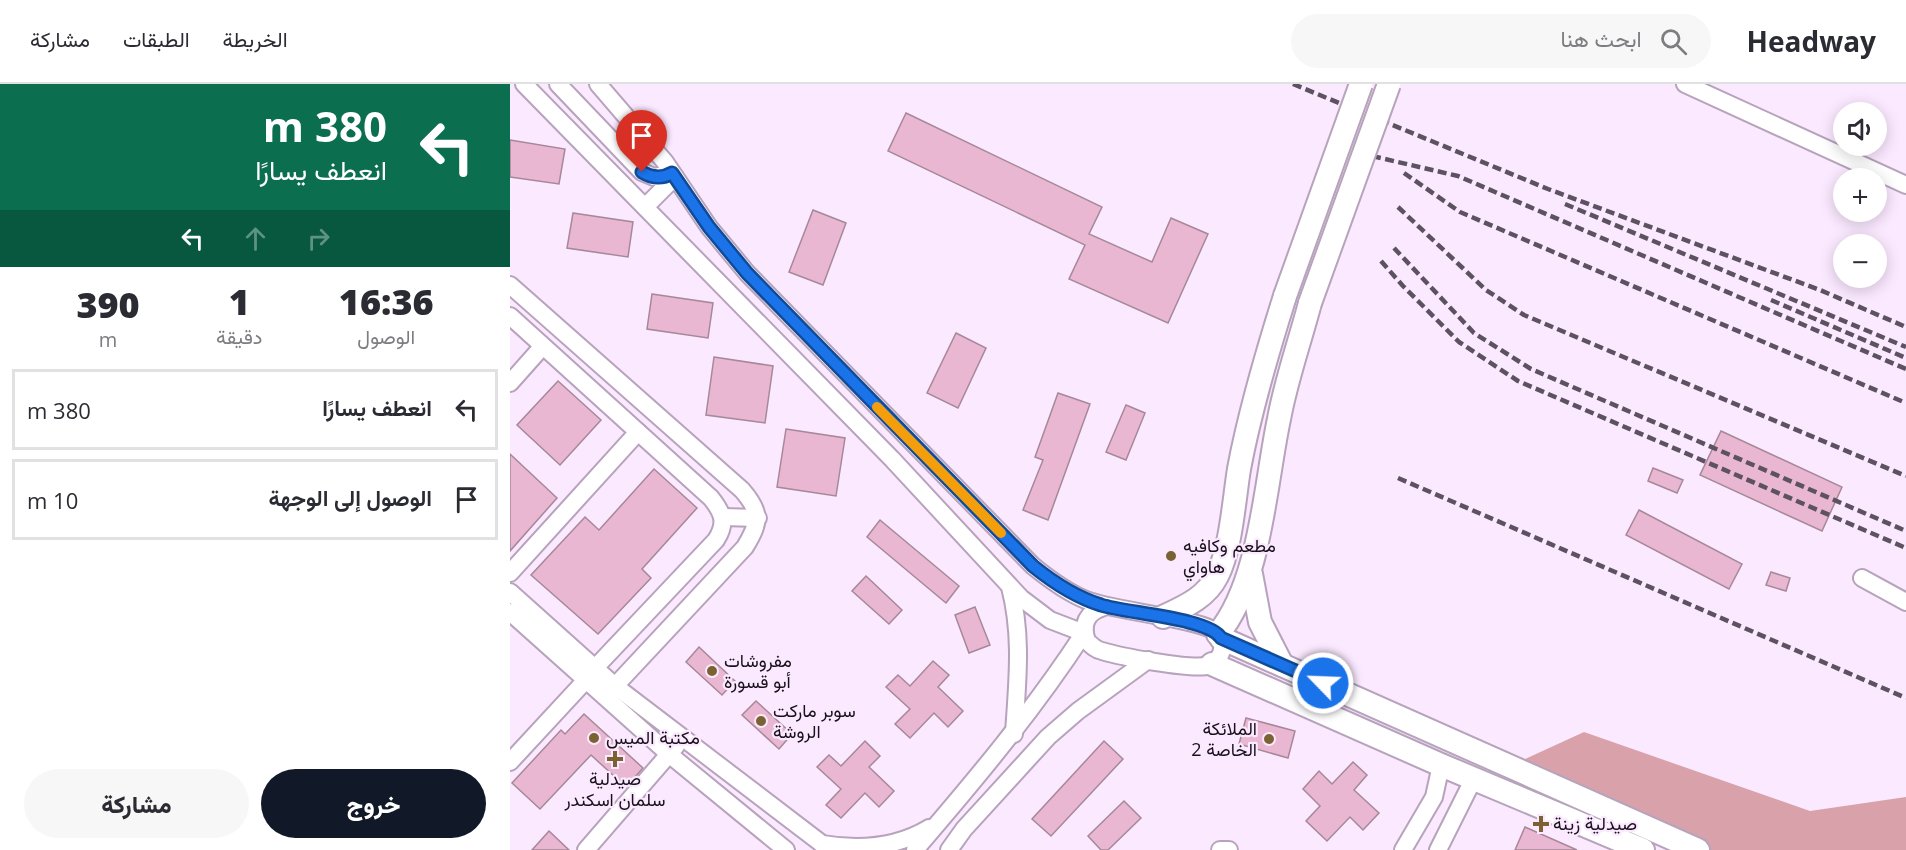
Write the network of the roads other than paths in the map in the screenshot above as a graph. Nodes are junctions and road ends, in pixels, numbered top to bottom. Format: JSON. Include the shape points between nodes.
{"nodes":[{"id":1,"x":524,"y":84,"type":"edge"},
{"id":2,"x":558,"y":84,"type":"edge"},
{"id":3,"x":598,"y":84,"type":"edge"},
{"id":4,"x":1361,"y":84,"type":"edge"},
{"id":5,"x":1389,"y":84,"type":"edge"},
{"id":6,"x":1685,"y":84,"type":"edge"},
{"id":7,"x":674,"y":175,"type":"junction"},
{"id":8,"x":1906,"y":185,"type":"edge"},
{"id":9,"x":645,"y":207,"type":"junction"},
{"id":10,"x":510,"y":285,"type":"edge"},
{"id":11,"x":510,"y":316,"type":"edge"},
{"id":12,"x":542,"y":347,"type":"junction"},
{"id":13,"x":510,"y":383,"type":"edge"},
{"id":14,"x":638,"y":432,"type":"junction"},
{"id":15,"x":723,"y":517,"type":"junction"},
{"id":16,"x":758,"y":518,"type":"junction"},
{"id":17,"x":1251,"y":571,"type":"junction"},
{"id":18,"x":510,"y":573,"type":"edge"},
{"id":19,"x":1862,"y":578,"type":"dead end"},
{"id":20,"x":1009,"y":584,"type":"junction"},
{"id":21,"x":510,"y":592,"type":"edge"},
{"id":22,"x":1906,"y":602,"type":"edge"},
{"id":23,"x":1104,"y":607,"type":"junction"},
{"id":24,"x":510,"y":612,"type":"edge"},
{"id":25,"x":1163,"y":617,"type":"junction"},
{"id":26,"x":1084,"y":633,"type":"junction"},
{"id":27,"x":1220,"y":636,"type":"junction"},
{"id":28,"x":1148,"y":660,"type":"junction"},
{"id":29,"x":1212,"y":664,"type":"junction"},
{"id":30,"x":1282,"y":665,"type":"junction"},
{"id":31,"x":590,"y":675,"type":"junction"},
{"id":32,"x":615,"y":686,"type":"junction"},
{"id":33,"x":1014,"y":734,"type":"junction"},
{"id":34,"x":682,"y":738,"type":"junction"},
{"id":35,"x":670,"y":755,"type":"junction"},
{"id":36,"x":510,"y":762,"type":"edge"},
{"id":37,"x":1441,"y":765,"type":"junction"},
{"id":38,"x":1474,"y":778,"type":"junction"},
{"id":39,"x":938,"y":823,"type":"junction"},
{"id":40,"x":826,"y":847,"type":"edge"},
{"id":41,"x":586,"y":850,"type":"edge"},
{"id":42,"x":786,"y":850,"type":"edge"},
{"id":43,"x":915,"y":850,"type":"edge"},
{"id":44,"x":950,"y":850,"type":"edge"},
{"id":45,"x":1220,"y":850,"type":"edge"},
{"id":46,"x":1229,"y":850,"type":"edge"},
{"id":47,"x":1403,"y":850,"type":"edge"},
{"id":48,"x":1438,"y":850,"type":"edge"},
{"id":49,"x":1643,"y":850,"type":"edge"},
{"id":50,"x":1698,"y":850,"type":"edge"}],
"edges":[{"from":1,"to":9,"type":"street"},
{"from":2,"to":7,"type":"street","via":[[642,172],[654,177]]},
{"from":3,"to":7,"type":"street"},
{"from":4,"to":25,"type":"main road","bridge":true,"via":[[1258,383],[1218,575],[1198,599]]},
{"from":5,"to":17,"type":"main road","bridge":true,"via":[[1310,303],[1279,416]]},
{"from":6,"to":8,"type":"street"},
{"from":7,"to":9,"type":"street"},
{"from":7,"to":23,"type":"street","via":[[747,273],[1033,566],[1066,590]]},
{"from":9,"to":20,"type":"street"},
{"from":10,"to":16,"type":"street","via":[[742,490],[754,504]]},
{"from":11,"to":12,"type":"street"},
{"from":12,"to":13,"type":"street"},
{"from":12,"to":14,"type":"street"},
{"from":14,"to":15,"type":"street","via":[[711,498]]},
{"from":14,"to":18,"type":"street"},
{"from":15,"to":16,"type":"street"},
{"from":15,"to":31,"type":"street","via":[[723,529],[716,540]]},
{"from":16,"to":32,"type":"street","via":[[745,547]]},
{"from":17,"to":27,"type":"main road"},
{"from":17,"to":30,"type":"main road","via":[[1260,622]]},
{"from":19,"to":22,"type":"street"},
{"from":20,"to":26,"type":"street","via":[[1035,610]]},
{"from":20,"to":33,"type":"street","via":[[1019,649]]},
{"from":21,"to":31,"type":"street"},
{"from":23,"to":25,"type":"street"},
{"from":23,"to":26,"type":"street","via":[[1089,616]]},
{"from":24,"to":31,"type":"street"},
{"from":25,"to":27,"type":"street","via":[[1205,627]]},
{"from":26,"to":28,"type":"street","via":[[1101,651]]},
{"from":26,"to":33,"type":"street"},
{"from":27,"to":29,"type":"street","via":[[1223,647]]},
{"from":27,"to":30,"type":"main road"},
{"from":28,"to":29,"type":"street"},
{"from":28,"to":44,"type":"street","via":[[1048,737],[964,829]]},
{"from":29,"to":37,"type":"main road"},
{"from":30,"to":50,"type":"main road"},
{"from":31,"to":32,"type":"street"},
{"from":31,"to":35,"type":"street"},
{"from":31,"to":36,"type":"street"},
{"from":32,"to":34,"type":"street"},
{"from":33,"to":39,"type":"street"},
{"from":34,"to":35,"type":"street"},
{"from":34,"to":40,"type":"street"},
{"from":35,"to":41,"type":"street"},
{"from":35,"to":42,"type":"street"},
{"from":37,"to":38,"type":"main road"},
{"from":37,"to":47,"type":"street","via":[[1434,797]]},
{"from":38,"to":48,"type":"street"},
{"from":38,"to":49,"type":"main road"},
{"from":39,"to":40,"type":"street","via":[[891,844]]},
{"from":39,"to":43,"type":"street"},
{"from":45,"to":46,"type":"street"}]}
